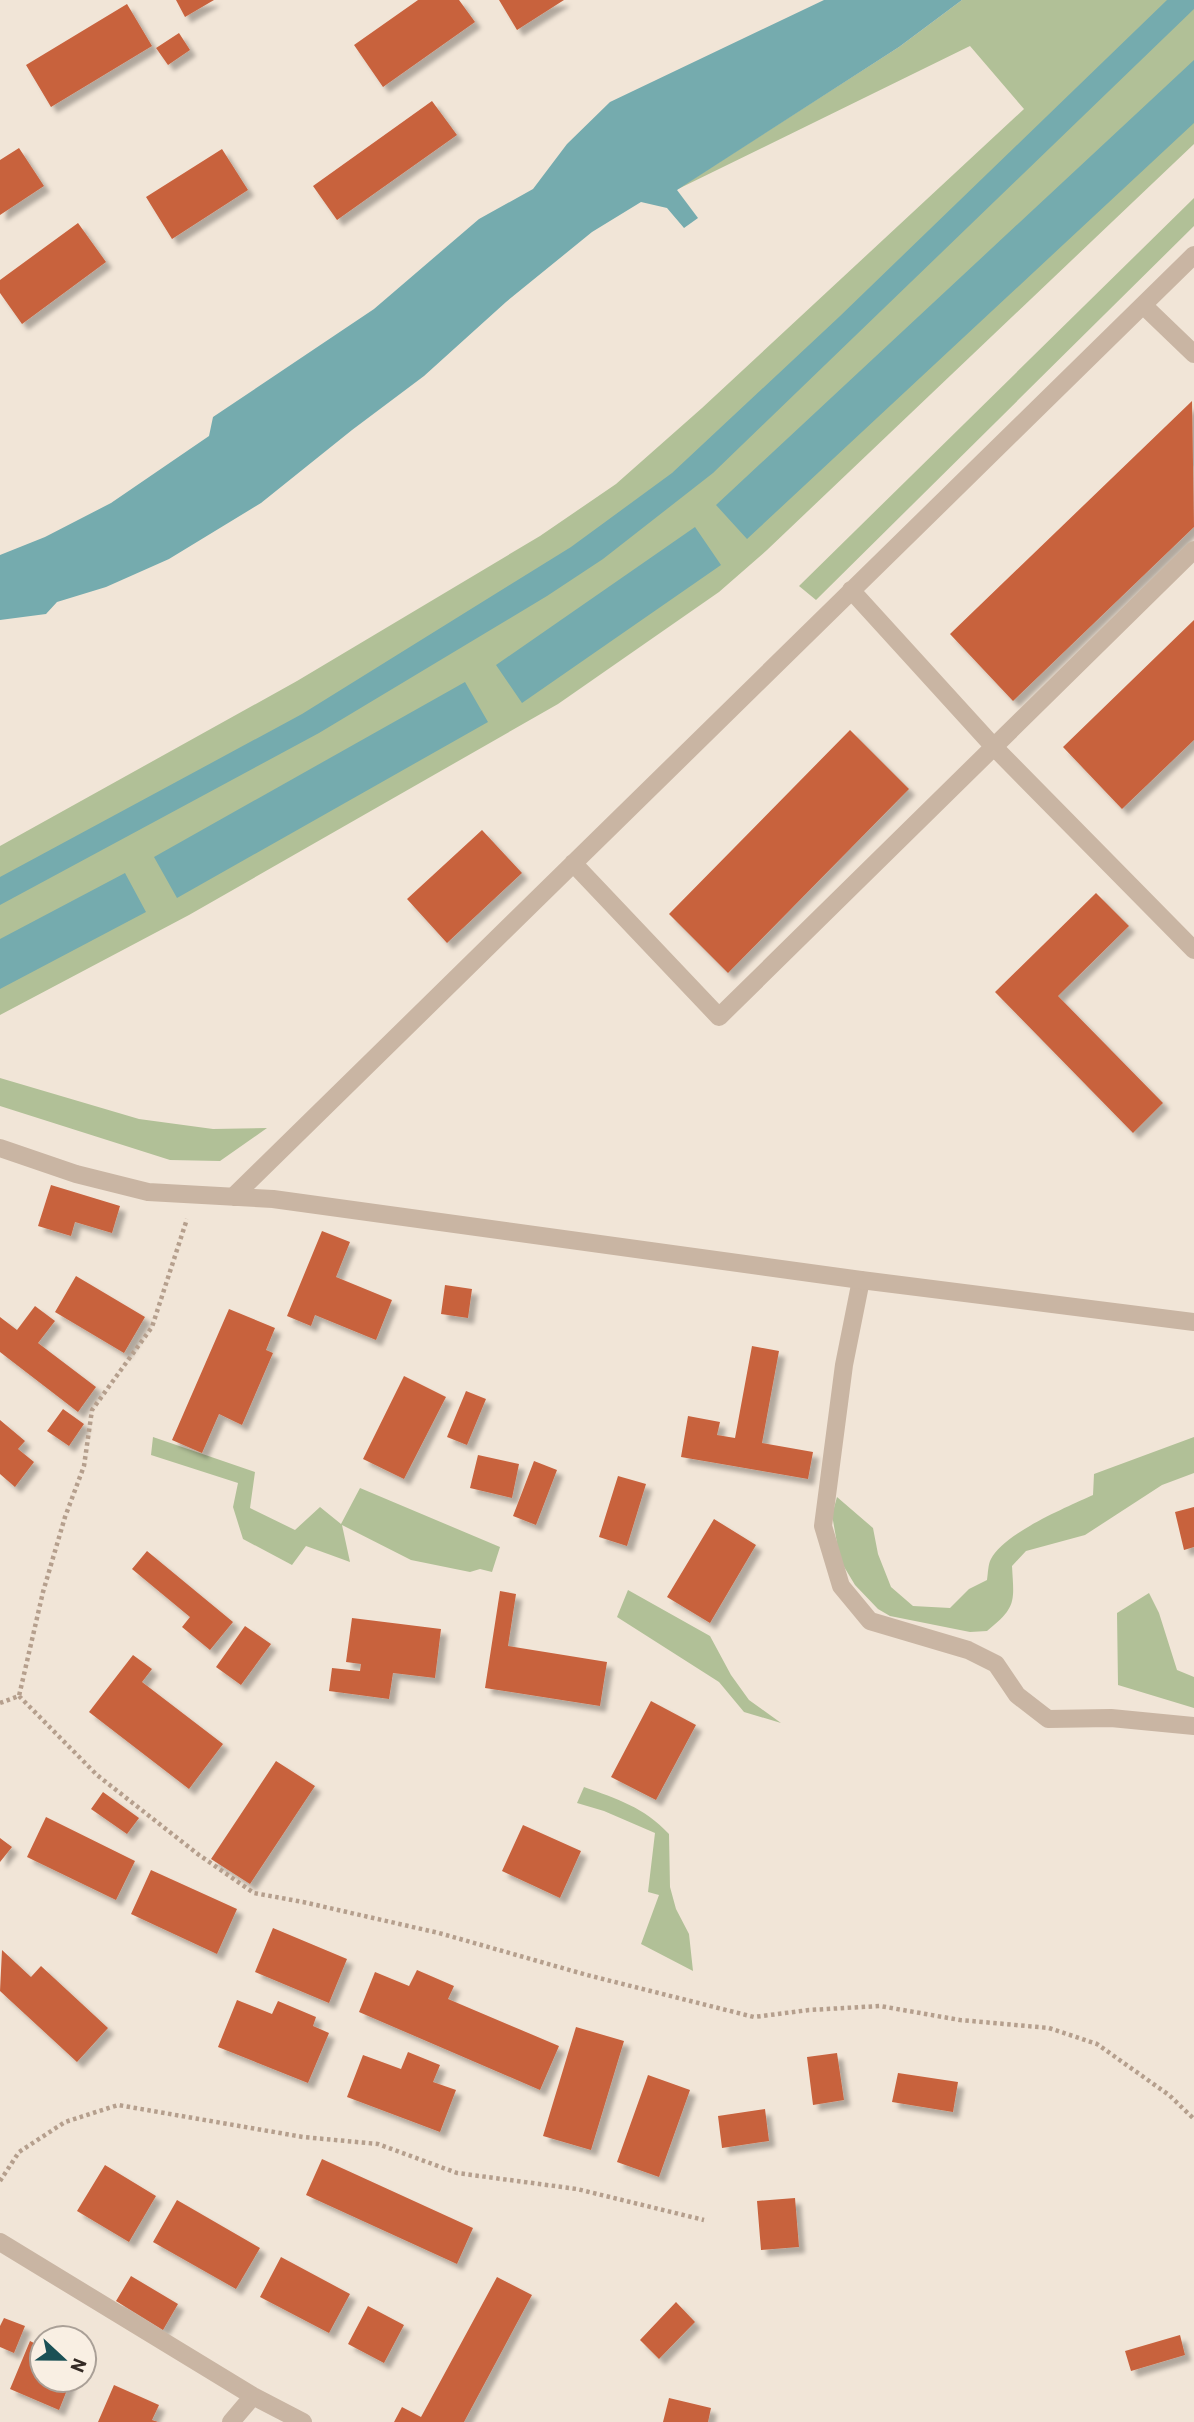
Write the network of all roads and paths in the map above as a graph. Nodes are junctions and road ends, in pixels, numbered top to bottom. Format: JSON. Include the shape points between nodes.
{"nodes":[{"id":1,"x":1194,"y":255,"type":"edge"},
{"id":2,"x":1143,"y":305,"type":"junction"},
{"id":3,"x":1194,"y":354,"type":"edge"},
{"id":4,"x":1194,"y":550,"type":"edge"},
{"id":5,"x":851,"y":590,"type":"junction"},
{"id":6,"x":994,"y":747,"type":"junction"},
{"id":7,"x":573,"y":863,"type":"junction"},
{"id":8,"x":1194,"y":950,"type":"edge"},
{"id":9,"x":0,"y":1148,"type":"edge"},
{"id":10,"x":194,"y":1195,"type":"junction"},
{"id":11,"x":233,"y":1197,"type":"junction"},
{"id":12,"x":861,"y":1280,"type":"junction"},
{"id":13,"x":1194,"y":1322,"type":"edge"},
{"id":14,"x":19,"y":1696,"type":"junction"},
{"id":15,"x":0,"y":1703,"type":"edge"},
{"id":16,"x":1194,"y":1726,"type":"edge"},
{"id":17,"x":1194,"y":2119,"type":"edge"},
{"id":18,"x":0,"y":2180,"type":"edge"},
{"id":19,"x":704,"y":2220,"type":"dead end"},
{"id":20,"x":0,"y":2242,"type":"edge"},
{"id":21,"x":253,"y":2396,"type":"junction"},
{"id":22,"x":231,"y":2422,"type":"edge"},
{"id":23,"x":303,"y":2422,"type":"edge"}],
"edges":[{"from":1,"to":2,"type":"street"},
{"from":2,"to":3,"type":"street"},
{"from":2,"to":5,"type":"street"},
{"from":4,"to":6,"type":"street"},
{"from":5,"to":6,"type":"street"},
{"from":5,"to":7,"type":"street"},
{"from":6,"to":7,"type":"street","via":[[719,1017]]},
{"from":6,"to":8,"type":"street"},
{"from":7,"to":11,"type":"street"},
{"from":9,"to":10,"type":"street","via":[[148,1192]]},
{"from":10,"to":11,"type":"street"},
{"from":10,"to":14,"type":"path","via":[[152,1327],[92,1410],[84,1466],[43,1592]]},
{"from":11,"to":12,"type":"street"},
{"from":12,"to":13,"type":"street"},
{"from":12,"to":16,"type":"street","via":[[844,1365],[823,1526],[841,1586],[870,1621],[968,1650],[996,1664],[1017,1695],[1048,1719],[1111,1718]]},
{"from":14,"to":15,"type":"path"},
{"from":14,"to":17,"type":"path","via":[[97,1774],[254,1893],[439,1933],[754,2017],[880,2006],[960,2020],[1049,2028],[1097,2044],[1170,2095]]},
{"from":18,"to":19,"type":"path","via":[[19,2152],[65,2122],[118,2105],[303,2137],[379,2144],[457,2173],[577,2189]]},
{"from":20,"to":21,"type":"street"},
{"from":21,"to":22,"type":"street"},
{"from":21,"to":23,"type":"street"}]}
